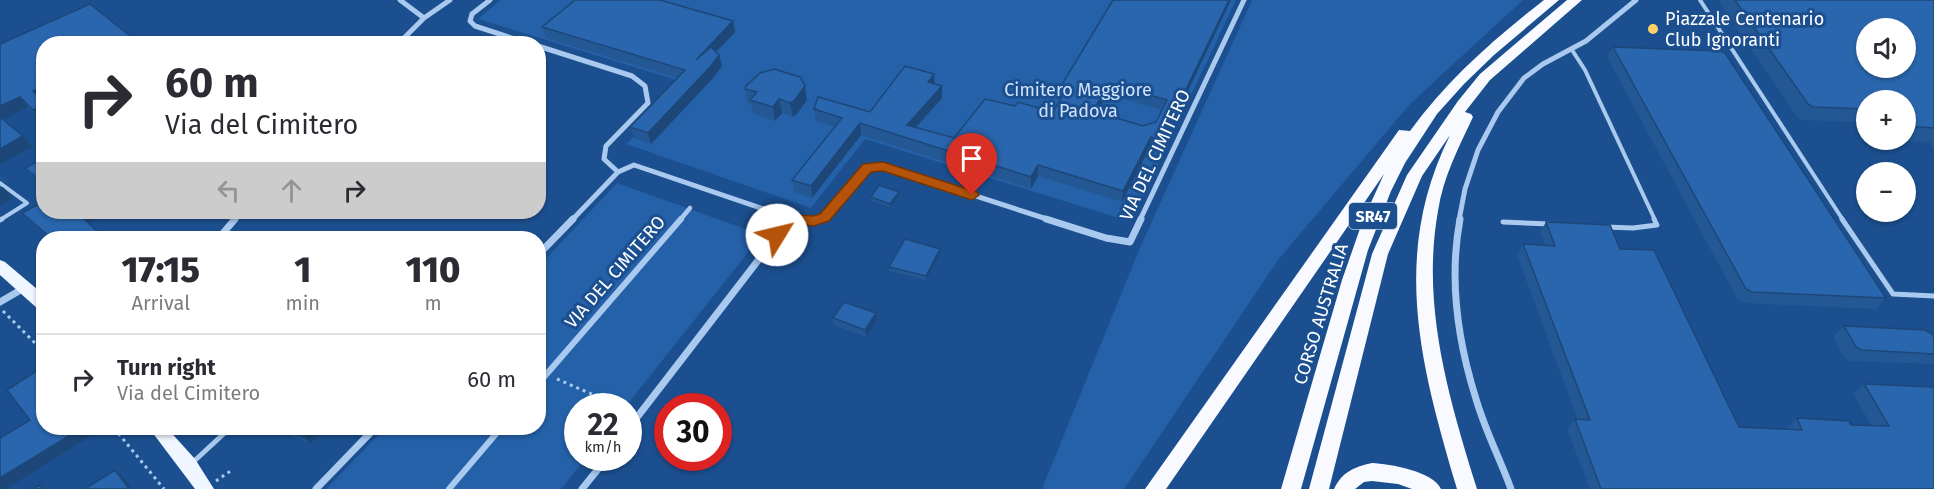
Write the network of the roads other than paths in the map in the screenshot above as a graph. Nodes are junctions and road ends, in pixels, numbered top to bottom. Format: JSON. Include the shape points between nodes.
{"nodes":[{"id":1,"x":400,"y":0,"type":"edge"},
{"id":2,"x":450,"y":0,"type":"edge"},
{"id":3,"x":490,"y":0,"type":"edge"},
{"id":4,"x":1244,"y":0,"type":"edge"},
{"id":5,"x":1552,"y":0,"type":"edge"},
{"id":6,"x":1575,"y":0,"type":"edge"},
{"id":7,"x":1636,"y":0,"type":"edge"},
{"id":8,"x":1700,"y":0,"type":"edge"},
{"id":9,"x":424,"y":18,"type":"junction"},
{"id":10,"x":406,"y":36,"type":"edge"},
{"id":11,"x":506,"y":36,"type":"edge"},
{"id":12,"x":546,"y":49,"type":"edge"},
{"id":13,"x":1572,"y":50,"type":"junction"},
{"id":14,"x":1468,"y":71,"type":"junction"},
{"id":15,"x":1485,"y":77,"type":"junction"},
{"id":16,"x":618,"y":172,"type":"junction"},
{"id":17,"x":0,"y":183,"type":"edge"},
{"id":18,"x":690,"y":208,"type":"dead end"},
{"id":19,"x":790,"y":218,"type":"junction"},
{"id":20,"x":235,"y":219,"type":"edge"},
{"id":21,"x":0,"y":220,"type":"edge"},
{"id":22,"x":1503,"y":222,"type":"dead end"},
{"id":23,"x":1551,"y":224,"type":"edge"},
{"id":24,"x":1598,"y":226,"type":"edge"},
{"id":25,"x":225,"y":231,"type":"edge"},
{"id":26,"x":546,"y":247,"type":"edge"},
{"id":27,"x":0,"y":266,"type":"edge"},
{"id":28,"x":24,"y":288,"type":"junction"},
{"id":29,"x":1934,"y":296,"type":"edge"},
{"id":30,"x":36,"y":298,"type":"edge"},
{"id":31,"x":0,"y":302,"type":"edge"},
{"id":32,"x":546,"y":374,"type":"edge"},
{"id":33,"x":642,"y":411,"type":"edge"},
{"id":34,"x":163,"y":435,"type":"edge"},
{"id":35,"x":222,"y":435,"type":"edge"},
{"id":36,"x":368,"y":435,"type":"edge"},
{"id":37,"x":495,"y":435,"type":"edge"},
{"id":38,"x":189,"y":465,"type":"junction"},
{"id":39,"x":597,"y":471,"type":"edge"},
{"id":40,"x":205,"y":489,"type":"edge"},
{"id":41,"x":316,"y":489,"type":"edge"},
{"id":42,"x":449,"y":489,"type":"edge"},
{"id":43,"x":582,"y":489,"type":"edge"},
{"id":44,"x":1155,"y":489,"type":"edge"},
{"id":45,"x":1291,"y":489,"type":"edge"},
{"id":46,"x":1319,"y":489,"type":"edge"},
{"id":47,"x":1344,"y":489,"type":"edge"},
{"id":48,"x":1431,"y":489,"type":"edge"},
{"id":49,"x":1467,"y":489,"type":"edge"},
{"id":50,"x":1511,"y":489,"type":"edge"}],
"edges":[{"from":1,"to":9,"type":"street"},
{"from":2,"to":9,"type":"street"},
{"from":3,"to":11,"type":"street","via":[[472,14],[470,21]]},
{"from":4,"to":19,"type":"street","name":"VIA DEL CIMITERO","via":[[1130,242],[1106,238],[883,166],[867,167],[825,218]]},
{"from":5,"to":14,"type":"highway","name":"CORSO AUSTRALIA","number":"SR47"},
{"from":6,"to":15,"type":"highway","number":"SR47"},
{"from":7,"to":13,"type":"street"},
{"from":8,"to":29,"type":"lane","via":[[1893,294]]},
{"from":9,"to":10,"type":"street"},
{"from":12,"to":16,"type":"street","via":[[632,76],[650,93],[648,103],[606,146],[604,159]]},
{"from":13,"to":24,"type":"lane","via":[[1585,70],[1656,225]]},
{"from":13,"to":50,"type":"street","via":[[1525,76],[1489,126],[1474,156],[1460,202],[1455,294],[1467,365],[1476,400]]},
{"from":14,"to":44,"type":"highway","via":[[1440,91],[1389,155]]},
{"from":14,"to":45,"type":"highway","name":"CORSO AUSTRALIA","number":"SR47","via":[[1431,112],[1381,196],[1347,290]]},
{"from":15,"to":46,"type":"highway","number":"SR47","via":[[1462,104],[1415,175],[1380,254]]},
{"from":15,"to":49,"type":"highway","via":[[1453,139],[1439,177],[1426,220],[1422,267],[1428,347]]},
{"from":16,"to":19,"type":"street","name":"VIA DEL CIMITERO","via":[[634,165],[645,167]]},
{"from":16,"to":26,"type":"street"},
{"from":17,"to":21,"type":"lane","via":[[27,203]]},
{"from":18,"to":32,"type":"street","name":"VIA DEL CIMITERO"},
{"from":19,"to":33,"type":"street"},
{"from":20,"to":25,"type":"street"},
{"from":22,"to":23,"type":"lane"},
{"from":27,"to":28,"type":"main road"},
{"from":28,"to":30,"type":"main road"},
{"from":28,"to":31,"type":"street"},
{"from":34,"to":38,"type":"main road"},
{"from":35,"to":38,"type":"lane"},
{"from":36,"to":41,"type":"street"},
{"from":37,"to":42,"type":"street"},
{"from":38,"to":40,"type":"main road"},
{"from":39,"to":43,"type":"street"},
{"from":47,"to":48,"type":"highway","via":[[1358,476],[1388,472]]}]}
